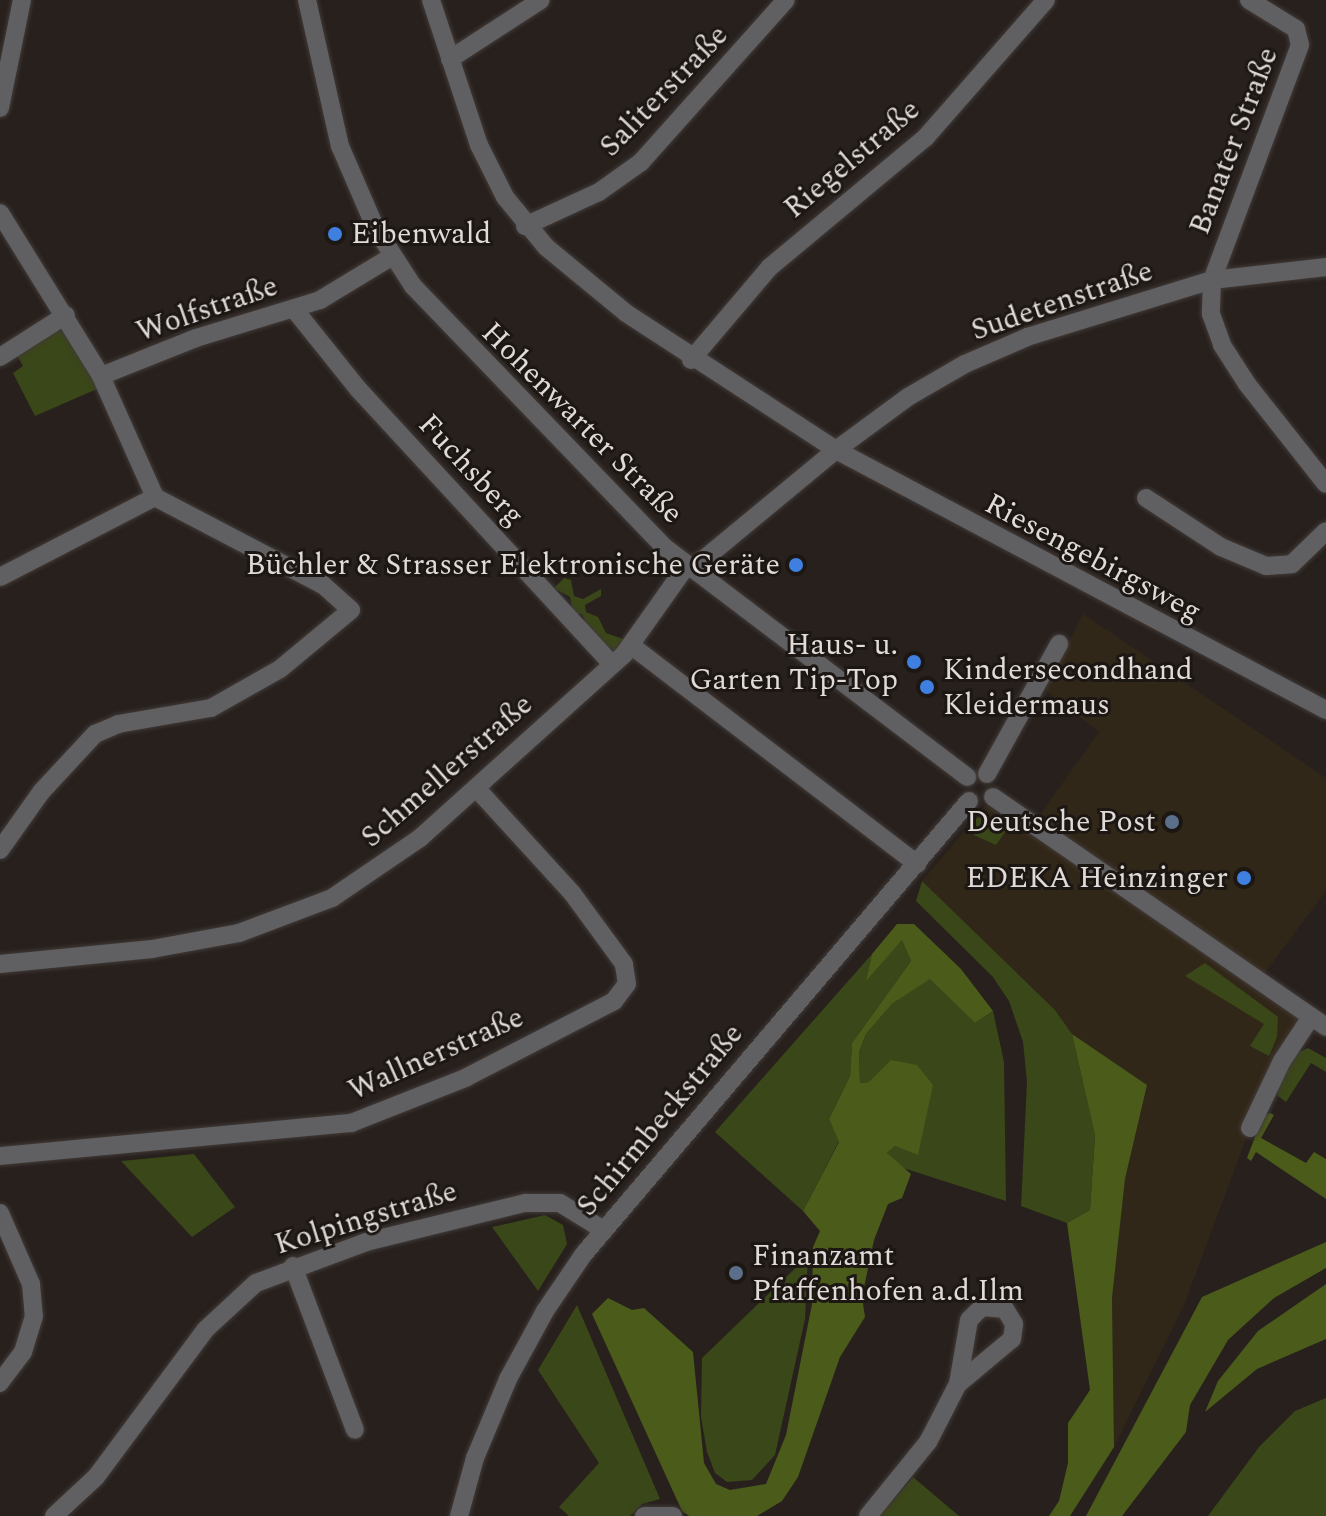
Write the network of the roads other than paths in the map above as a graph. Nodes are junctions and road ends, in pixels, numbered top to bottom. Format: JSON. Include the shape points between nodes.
{"nodes":[{"id":1,"x":22,"y":0,"type":"edge"},
{"id":2,"x":307,"y":0,"type":"edge"},
{"id":3,"x":431,"y":0,"type":"edge"},
{"id":4,"x":541,"y":0,"type":"edge"},
{"id":5,"x":786,"y":0,"type":"edge"},
{"id":6,"x":1046,"y":0,"type":"edge"},
{"id":7,"x":1249,"y":0,"type":"edge"},
{"id":8,"x":450,"y":59,"type":"junction"},
{"id":9,"x":0,"y":108,"type":"edge"},
{"id":10,"x":0,"y":213,"type":"edge"},
{"id":11,"x":525,"y":226,"type":"junction"},
{"id":12,"x":391,"y":257,"type":"junction"},
{"id":13,"x":1326,"y":267,"type":"edge"},
{"id":14,"x":1212,"y":280,"type":"junction"},
{"id":15,"x":294,"y":309,"type":"junction"},
{"id":16,"x":66,"y":315,"type":"junction"},
{"id":17,"x":0,"y":357,"type":"edge"},
{"id":18,"x":691,"y":360,"type":"junction"},
{"id":19,"x":101,"y":376,"type":"junction"},
{"id":20,"x":836,"y":450,"type":"junction"},
{"id":21,"x":1326,"y":484,"type":"edge"},
{"id":22,"x":155,"y":497,"type":"junction"},
{"id":23,"x":1146,"y":498,"type":"dead end"},
{"id":24,"x":1326,"y":531,"type":"edge"},
{"id":25,"x":689,"y":567,"type":"junction"},
{"id":26,"x":0,"y":577,"type":"edge"},
{"id":27,"x":1059,"y":644,"type":"dead end"},
{"id":28,"x":632,"y":646,"type":"junction"},
{"id":29,"x":612,"y":664,"type":"junction"},
{"id":30,"x":1326,"y":710,"type":"edge"},
{"id":31,"x":987,"y":774,"type":"junction"},
{"id":32,"x":967,"y":777,"type":"junction"},
{"id":33,"x":476,"y":788,"type":"junction"},
{"id":34,"x":993,"y":797,"type":"junction"},
{"id":35,"x":969,"y":801,"type":"junction"},
{"id":36,"x":0,"y":850,"type":"edge"},
{"id":37,"x":917,"y":864,"type":"junction"},
{"id":38,"x":0,"y":964,"type":"edge"},
{"id":39,"x":1318,"y":1022,"type":"edge"},
{"id":40,"x":1250,"y":1128,"type":"dead end"},
{"id":41,"x":0,"y":1156,"type":"edge"},
{"id":42,"x":0,"y":1213,"type":"edge"},
{"id":43,"x":602,"y":1229,"type":"junction"},
{"id":44,"x":293,"y":1266,"type":"junction"},
{"id":45,"x":0,"y":1383,"type":"edge"},
{"id":46,"x":958,"y":1384,"type":"dead end"},
{"id":47,"x":355,"y":1430,"type":"dead end"},
{"id":48,"x":54,"y":1516,"type":"edge"},
{"id":49,"x":459,"y":1516,"type":"edge"},
{"id":50,"x":644,"y":1516,"type":"edge"},
{"id":51,"x":673,"y":1516,"type":"edge"},
{"id":52,"x":868,"y":1516,"type":"edge"}],
"edges":[{"from":1,"to":9,"type":"street"},
{"from":2,"to":12,"type":"street","name":"Hohenwarter Straße","via":[[340,146]]},
{"from":3,"to":8,"type":"street","name":"Riesengebirgsweg"},
{"from":4,"to":8,"type":"street"},
{"from":5,"to":11,"type":"street","name":"Saliterstraße","via":[[641,162],[599,192]]},
{"from":6,"to":18,"type":"street","name":"Riegelstraße","via":[[926,137],[770,267]]},
{"from":7,"to":14,"type":"street","name":"Banater Straße","via":[[1296,29],[1300,45]]},
{"from":8,"to":11,"type":"street","name":"Riesengebirgsweg","via":[[479,145]]},
{"from":10,"to":16,"type":"street"},
{"from":11,"to":18,"type":"street","name":"Riesengebirgsweg","via":[[594,288]]},
{"from":12,"to":15,"type":"street","name":"Wolfstraße","via":[[341,290]]},
{"from":12,"to":25,"type":"street","name":"Hohenwarter Straße","via":[[447,326]]},
{"from":13,"to":14,"type":"street","name":"Sudetenstraße"},
{"from":14,"to":20,"type":"street","name":"Sudetenstraße","via":[[1027,337],[965,364]]},
{"from":14,"to":21,"type":"street","via":[[1211,314],[1222,345],[1292,447]]},
{"from":15,"to":19,"type":"street","name":"Wolfstraße","via":[[196,338]]},
{"from":15,"to":29,"type":"street","name":"Fuchsberg","via":[[359,390]]},
{"from":16,"to":17,"type":"street"},
{"from":16,"to":19,"type":"street"},
{"from":18,"to":20,"type":"street","name":"Riesengebirgsweg"},
{"from":19,"to":22,"type":"street"},
{"from":20,"to":25,"type":"street","name":"Sudetenstraße"},
{"from":20,"to":30,"type":"street","name":"Riesengebirgsweg"},
{"from":22,"to":26,"type":"street"},
{"from":22,"to":36,"type":"street","via":[[300,572],[351,610],[280,669],[211,708],[105,727],[58,772]]},
{"from":23,"to":24,"type":"street","via":[[1221,547],[1266,566],[1292,564]]},
{"from":25,"to":28,"type":"street","name":"Schmellerstraße"},
{"from":25,"to":32,"type":"street","name":"Hohenwarter Straße"},
{"from":27,"to":31,"type":"street"},
{"from":28,"to":29,"type":"street","name":"Schmellerstraße"},
{"from":28,"to":37,"type":"street"},
{"from":29,"to":33,"type":"street","name":"Schmellerstraße"},
{"from":31,"to":32,"type":"street"},
{"from":31,"to":34,"type":"street","via":[[995,784]]},
{"from":32,"to":35,"type":"street","via":[[963,789]]},
{"from":33,"to":38,"type":"street","name":"Schmellerstraße","via":[[372,873],[272,924],[152,949]]},
{"from":33,"to":41,"type":"street","name":"Wallnerstraße","via":[[572,893],[624,964],[627,984],[614,1001],[465,1078],[351,1123]]},
{"from":34,"to":35,"type":"street","via":[[981,805]]},
{"from":34,"to":39,"type":"street"},
{"from":35,"to":37,"type":"street","name":"Schirmbeckstraße"},
{"from":37,"to":43,"type":"street","name":"Schirmbeckstraße"},
{"from":39,"to":40,"type":"street","via":[[1282,1061]]},
{"from":42,"to":45,"type":"street","via":[[31,1284],[34,1316],[23,1352]]},
{"from":43,"to":44,"type":"street","name":"Kolpingstraße","via":[[573,1209],[545,1200],[366,1242]]},
{"from":43,"to":49,"type":"street","name":"Schirmbeckstraße","via":[[514,1367],[475,1458]]},
{"from":44,"to":47,"type":"street"},
{"from":44,"to":48,"type":"street","name":"Kolpingstraße","via":[[256,1283],[222,1311],[96,1477]]},
{"from":46,"to":52,"type":"street","via":[[928,1442]]},
{"from":50,"to":51,"type":"street"}]}
